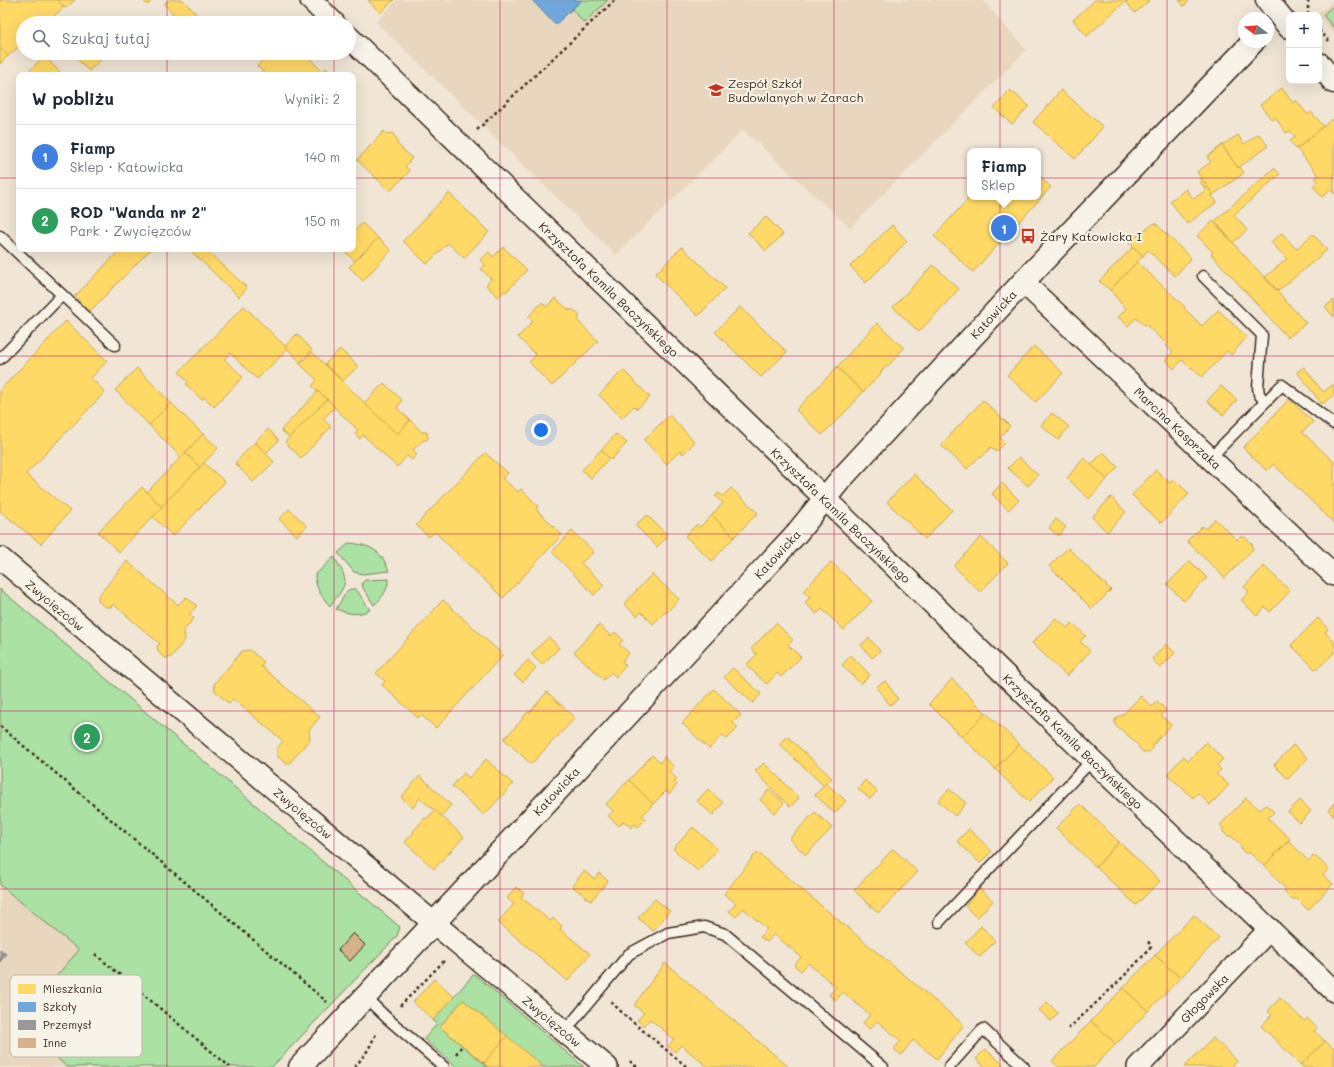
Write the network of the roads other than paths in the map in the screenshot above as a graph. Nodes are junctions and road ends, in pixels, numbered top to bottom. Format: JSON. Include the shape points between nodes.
{"nodes":[{"id":1,"x":311,"y":0,"type":"edge"},
{"id":2,"x":327,"y":16,"type":"edge"},
{"id":3,"x":356,"y":44,"type":"edge"},
{"id":4,"x":1247,"y":48,"type":"edge"},
{"id":5,"x":1322,"y":68,"type":"edge"},
{"id":6,"x":1334,"y":82,"type":"edge"},
{"id":7,"x":0,"y":236,"type":"edge"},
{"id":8,"x":16,"y":251,"type":"edge"},
{"id":9,"x":17,"y":252,"type":"edge"},
{"id":10,"x":1203,"y":276,"type":"dead end"},
{"id":11,"x":1023,"y":282,"type":"junction"},
{"id":12,"x":62,"y":295,"type":"junction"},
{"id":13,"x":115,"y":345,"type":"dead end"},
{"id":14,"x":0,"y":359,"type":"edge"},
{"id":15,"x":1265,"y":402,"type":"junction"},
{"id":16,"x":1334,"y":424,"type":"edge"},
{"id":17,"x":1210,"y":458,"type":"junction"},
{"id":18,"x":826,"y":499,"type":"junction"},
{"id":19,"x":0,"y":558,"type":"edge"},
{"id":20,"x":1334,"y":575,"type":"edge"},
{"id":21,"x":1092,"y":760,"type":"junction"},
{"id":22,"x":939,"y":922,"type":"dead end"},
{"id":23,"x":435,"y":923,"type":"junction"},
{"id":24,"x":1270,"y":929,"type":"junction"},
{"id":25,"x":1334,"y":991,"type":"edge"},
{"id":26,"x":365,"y":997,"type":"junction"},
{"id":27,"x":565,"y":1031,"type":"junction"},
{"id":28,"x":300,"y":1067,"type":"edge"},
{"id":29,"x":444,"y":1067,"type":"edge"},
{"id":30,"x":608,"y":1067,"type":"edge"},
{"id":31,"x":883,"y":1067,"type":"edge"},
{"id":32,"x":949,"y":1067,"type":"edge"},
{"id":33,"x":1024,"y":1067,"type":"edge"},
{"id":34,"x":1138,"y":1067,"type":"edge"}],
"edges":[{"from":1,"to":2,"type":"street"},
{"from":3,"to":18,"type":"street","name":"Krzysztofa Kamila Baczyńskiego"},
{"from":4,"to":11,"type":"street","name":"Katowicka"},
{"from":5,"to":6,"type":"street"},
{"from":7,"to":8,"type":"lane"},
{"from":9,"to":12,"type":"lane"},
{"from":10,"to":15,"type":"lane","via":[[1262,335],[1258,387],[1259,394]]},
{"from":11,"to":17,"type":"street","name":"Marcina Kasprzaka"},
{"from":11,"to":18,"type":"street","name":"Katowicka","via":[[840,480]]},
{"from":12,"to":13,"type":"lane"},
{"from":12,"to":14,"type":"lane"},
{"from":15,"to":16,"type":"lane","via":[[1282,385]]},
{"from":15,"to":17,"type":"lane"},
{"from":17,"to":20,"type":"street","name":"Marcina Kasprzaka"},
{"from":18,"to":21,"type":"street","name":"Krzysztofa Kamila Baczyńskiego"},
{"from":18,"to":23,"type":"street","name":"Katowicka","via":[[791,540]]},
{"from":19,"to":23,"type":"street","name":"Zwycięzców"},
{"from":21,"to":22,"type":"lane"},
{"from":21,"to":24,"type":"street","name":"Krzysztofa Kamila Baczyńskiego"},
{"from":23,"to":26,"type":"street","name":"Katowicka"},
{"from":23,"to":27,"type":"street","name":"Zwycięzców"},
{"from":24,"to":25,"type":"street","name":"Krzysztofa Kamila Baczyńskiego"},
{"from":24,"to":34,"type":"street","name":"Głogowska"},
{"from":26,"to":28,"type":"street","name":"Katowicka"},
{"from":26,"to":29,"type":"lane"},
{"from":27,"to":30,"type":"street","name":"Zwycięzców"},
{"from":27,"to":31,"type":"lane","via":[[629,954],[668,933],[704,928],[725,934]]},
{"from":32,"to":33,"type":"lane","via":[[983,1029]]}]}
